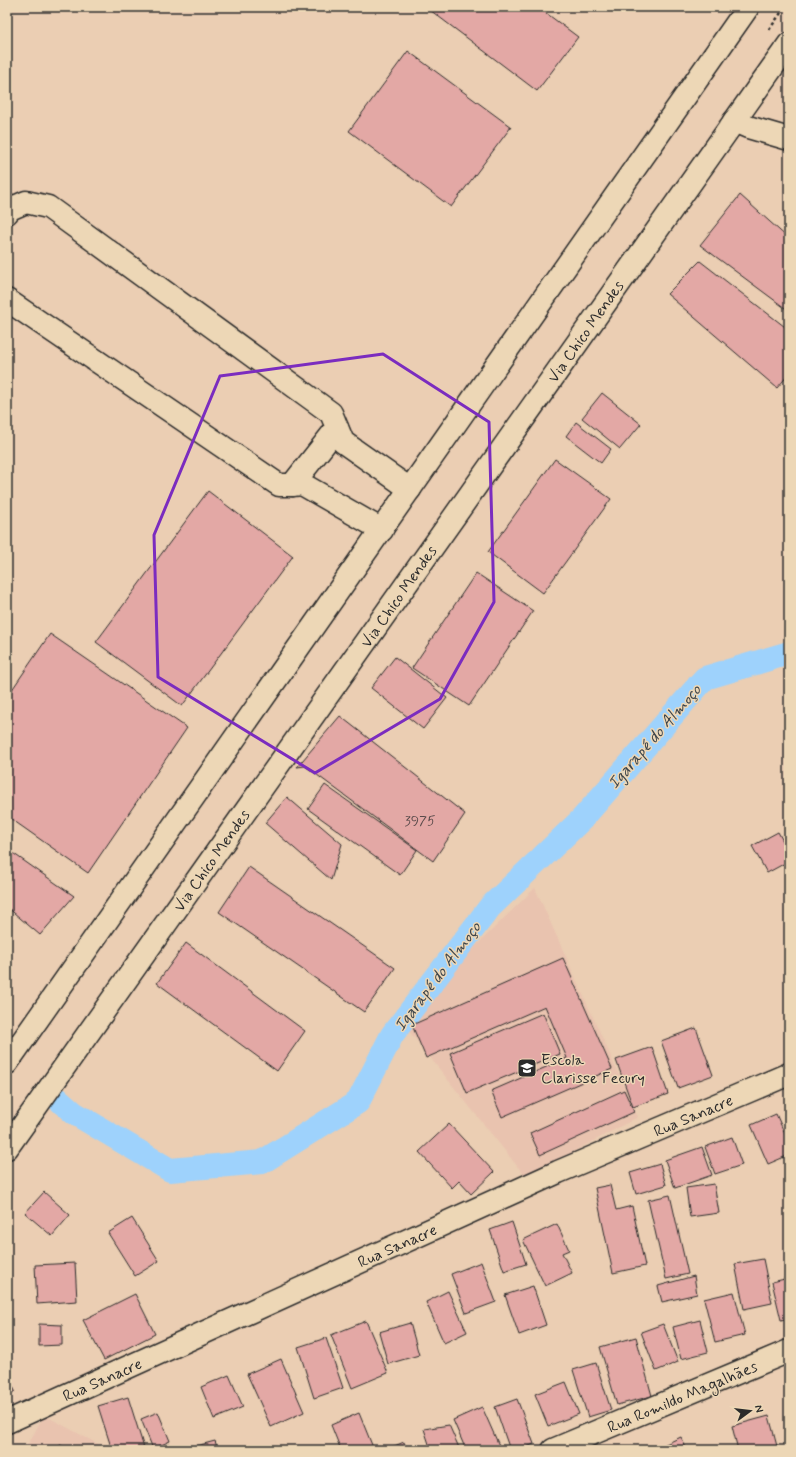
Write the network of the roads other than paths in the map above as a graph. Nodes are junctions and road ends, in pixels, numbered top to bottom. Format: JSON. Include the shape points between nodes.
{"nodes":[{"id":1,"x":748,"y":7,"type":"edge"},
{"id":2,"x":789,"y":44,"type":"edge"},
{"id":3,"x":734,"y":121,"type":"junction"},
{"id":4,"x":789,"y":139,"type":"edge"},
{"id":5,"x":7,"y":213,"type":"edge"},
{"id":6,"x":7,"y":300,"type":"edge"},
{"id":7,"x":337,"y":428,"type":"junction"},
{"id":8,"x":292,"y":485,"type":"junction"},
{"id":9,"x":410,"y":489,"type":"junction"},
{"id":10,"x":382,"y":530,"type":"junction"},
{"id":11,"x":7,"y":1063,"type":"edge"},
{"id":12,"x":789,"y":1074,"type":"edge"},
{"id":13,"x":7,"y":1148,"type":"edge"},
{"id":14,"x":789,"y":1351,"type":"edge"},
{"id":15,"x":7,"y":1422,"type":"edge"},
{"id":16,"x":553,"y":1450,"type":"edge"}],
"edges":[{"from":1,"to":9,"type":"main road"},
{"from":2,"to":3,"type":"main road","name":"Via Chico Mendes"},
{"from":3,"to":4,"type":"main road"},
{"from":3,"to":13,"type":"main road","name":"Via Chico Mendes"},
{"from":5,"to":7,"type":"main road","via":[[26,202],[48,207],[331,413]]},
{"from":6,"to":8,"type":"main road","via":[[279,485]]},
{"from":7,"to":8,"type":"main road"},
{"from":7,"to":9,"type":"main road","via":[[343,442]]},
{"from":8,"to":10,"type":"main road","via":[[302,484]]},
{"from":9,"to":10,"type":"main road"},
{"from":10,"to":11,"type":"main road"},
{"from":12,"to":15,"type":"main road","name":"Rua Sanacre","via":[[558,1172]]},
{"from":14,"to":16,"type":"main road","name":"Rua Romildo Magalhães"}]}
